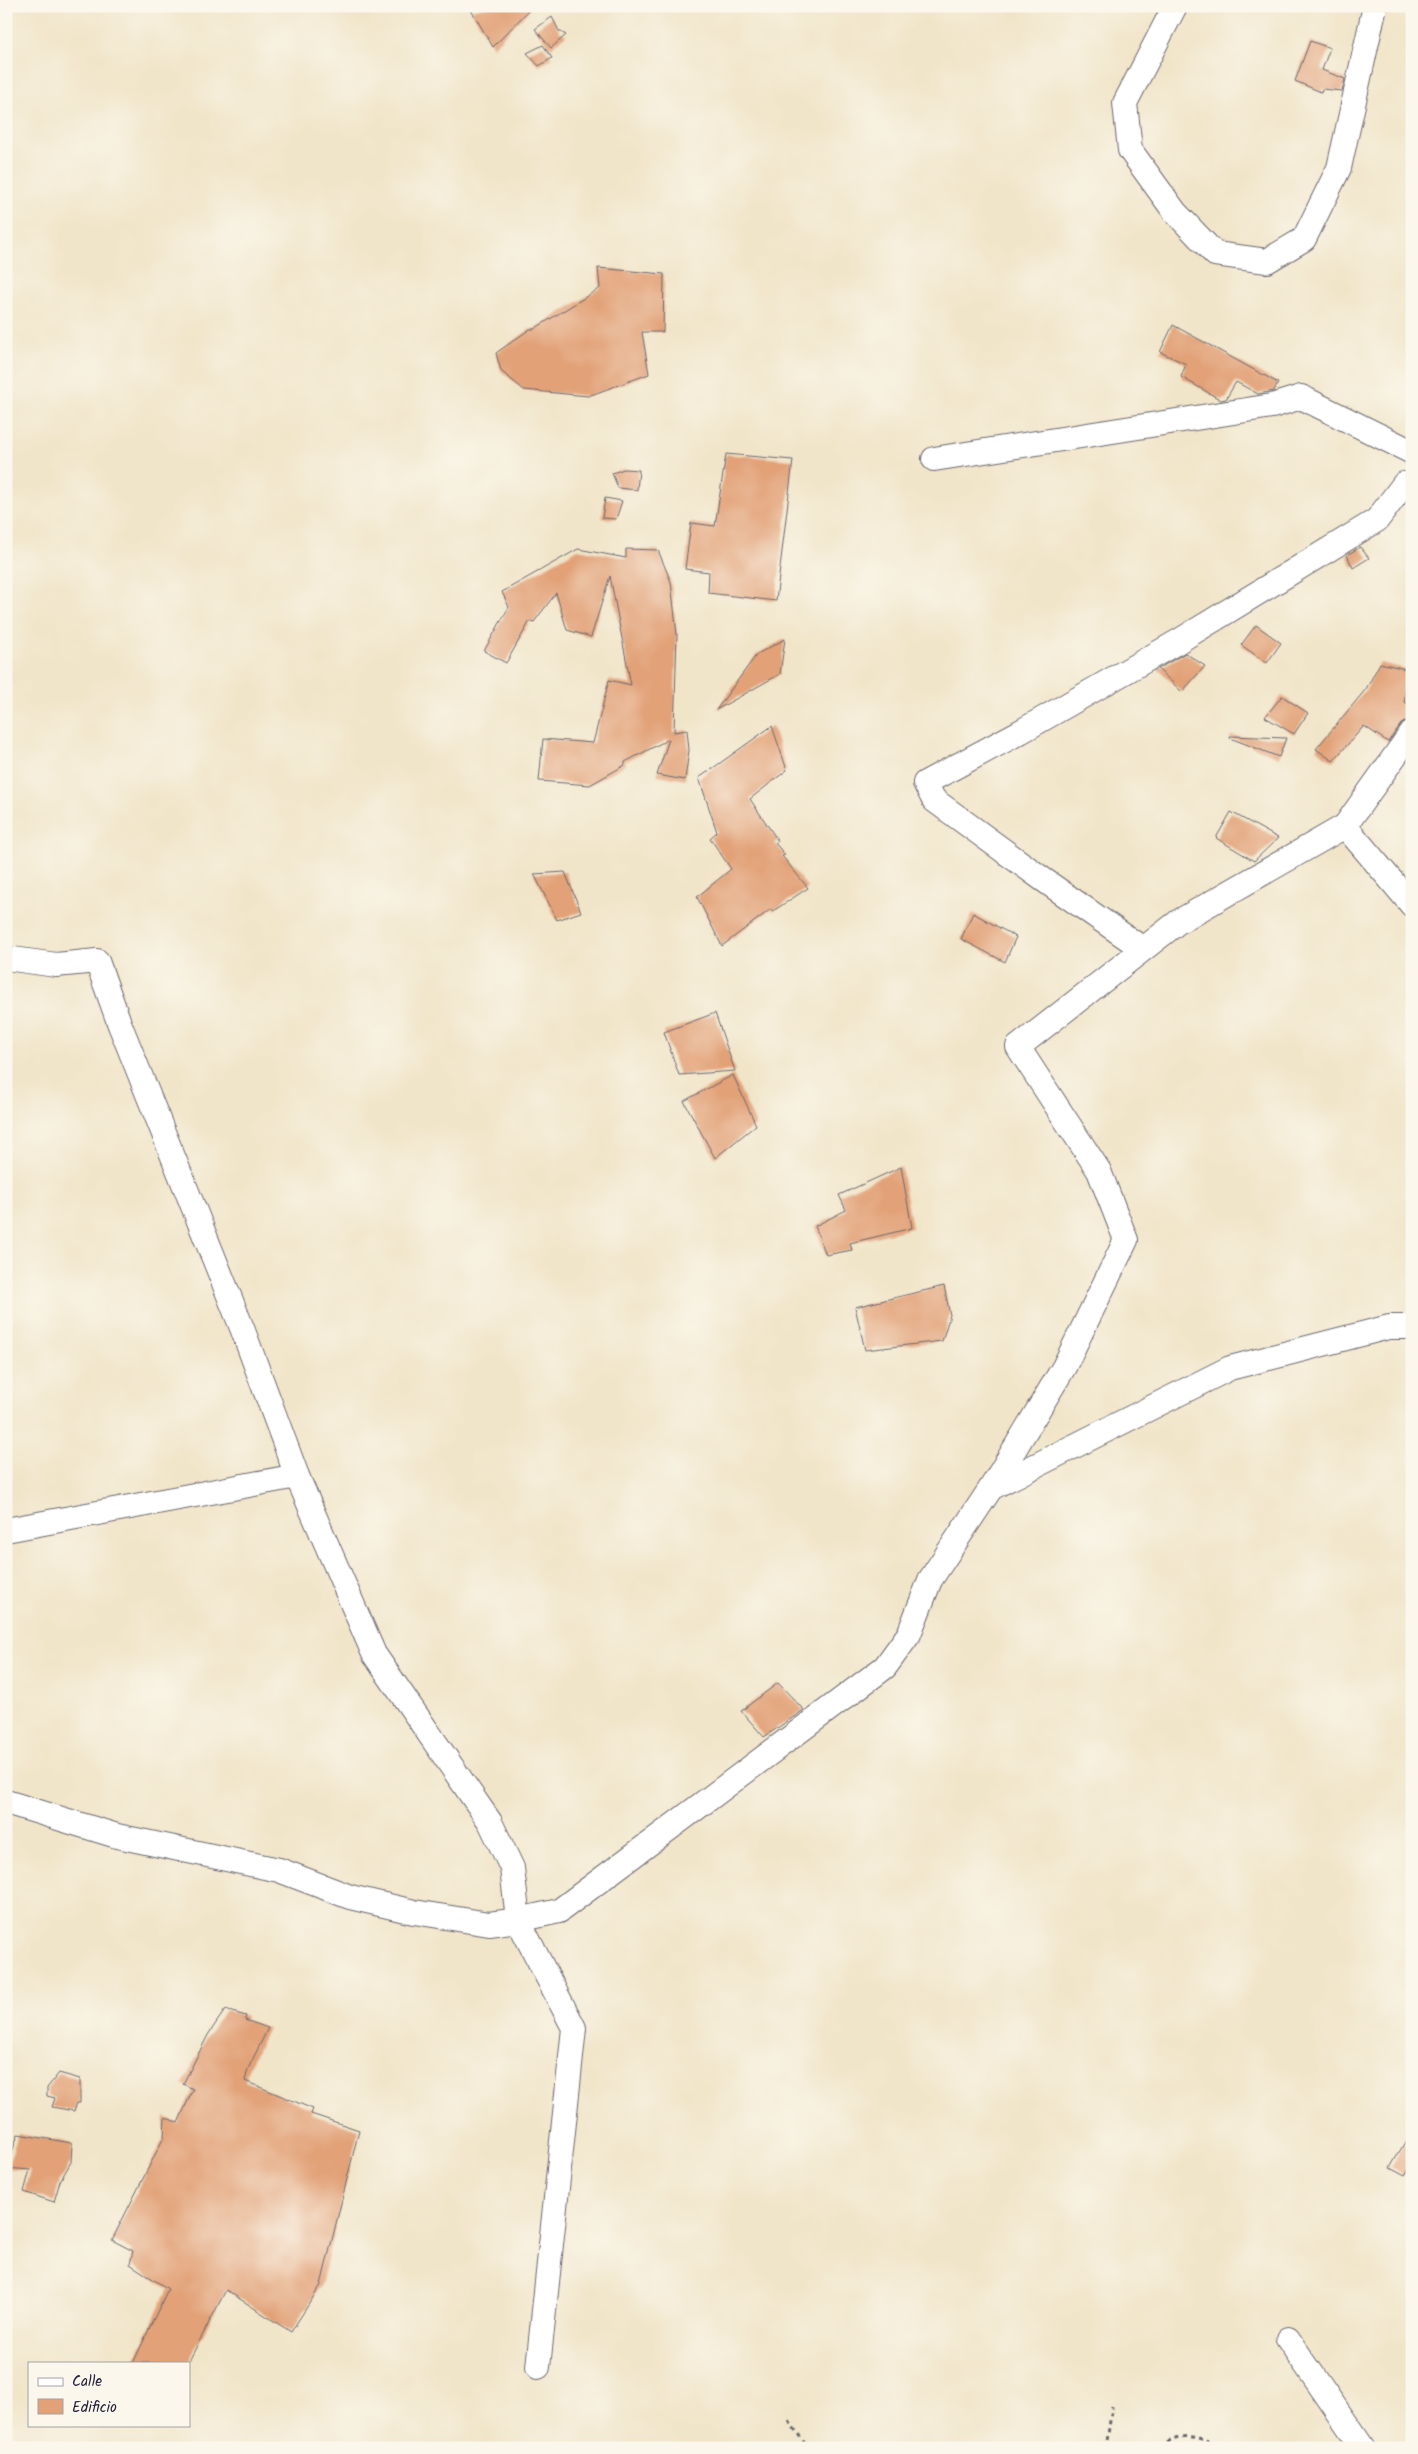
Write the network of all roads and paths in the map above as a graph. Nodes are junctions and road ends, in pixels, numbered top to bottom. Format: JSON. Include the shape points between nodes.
{"nodes":[{"id":1,"x":1175,"y":6,"type":"edge"},
{"id":2,"x":1375,"y":6,"type":"edge"},
{"id":3,"x":1412,"y":452,"type":"edge"},
{"id":4,"x":934,"y":459,"type":"dead end"},
{"id":5,"x":1409,"y":482,"type":"edge"},
{"id":6,"x":1412,"y":732,"type":"edge"},
{"id":7,"x":1345,"y":826,"type":"junction"},
{"id":8,"x":1412,"y":905,"type":"edge"},
{"id":9,"x":1143,"y":949,"type":"junction"},
{"id":10,"x":6,"y":958,"type":"edge"},
{"id":11,"x":1412,"y":1326,"type":"edge"},
{"id":12,"x":297,"y":1476,"type":"junction"},
{"id":13,"x":991,"y":1488,"type":"junction"},
{"id":14,"x":6,"y":1530,"type":"edge"},
{"id":15,"x":6,"y":1802,"type":"edge"},
{"id":16,"x":518,"y":1920,"type":"junction"},
{"id":17,"x":1288,"y":2339,"type":"dead end"},
{"id":18,"x":538,"y":2367,"type":"dead end"},
{"id":19,"x":1112,"y":2407,"type":"dead end"},
{"id":20,"x":789,"y":2420,"type":"dead end"},
{"id":21,"x":808,"y":2448,"type":"edge"},
{"id":22,"x":1106,"y":2448,"type":"edge"},
{"id":23,"x":1161,"y":2448,"type":"edge"},
{"id":24,"x":1225,"y":2448,"type":"edge"},
{"id":25,"x":1363,"y":2448,"type":"edge"}],
"edges":[{"from":1,"to":2,"type":"street","via":[[1125,103],[1130,150],[1175,212],[1215,254],[1267,261],[1304,239],[1339,168]]},
{"from":3,"to":4,"type":"street","via":[[1301,397],[1272,406]]},
{"from":5,"to":9,"type":"street","via":[[1377,520],[1179,641],[925,783],[934,800]]},
{"from":6,"to":7,"type":"street"},
{"from":7,"to":8,"type":"street"},
{"from":7,"to":9,"type":"street","via":[[1178,922]]},
{"from":9,"to":13,"type":"street","via":[[1018,1047],[1099,1171],[1126,1240],[1064,1367]]},
{"from":10,"to":12,"type":"street","via":[[56,965],[97,961]]},
{"from":11,"to":13,"type":"street","via":[[1389,1327],[1230,1368]]},
{"from":12,"to":14,"type":"street"},
{"from":12,"to":16,"type":"street","via":[[374,1654],[490,1822],[512,1868]]},
{"from":13,"to":16,"type":"street","via":[[930,1580],[909,1634],[884,1667],[559,1911]]},
{"from":15,"to":16,"type":"street","via":[[117,1836],[279,1870],[350,1897],[414,1912],[489,1924]]},
{"from":16,"to":18,"type":"street","via":[[574,2028]]},
{"from":17,"to":25,"type":"street"},
{"from":19,"to":22,"type":"path"},
{"from":20,"to":21,"type":"path"},
{"from":23,"to":24,"type":"path","via":[[1169,2440],[1194,2436]]}]}
